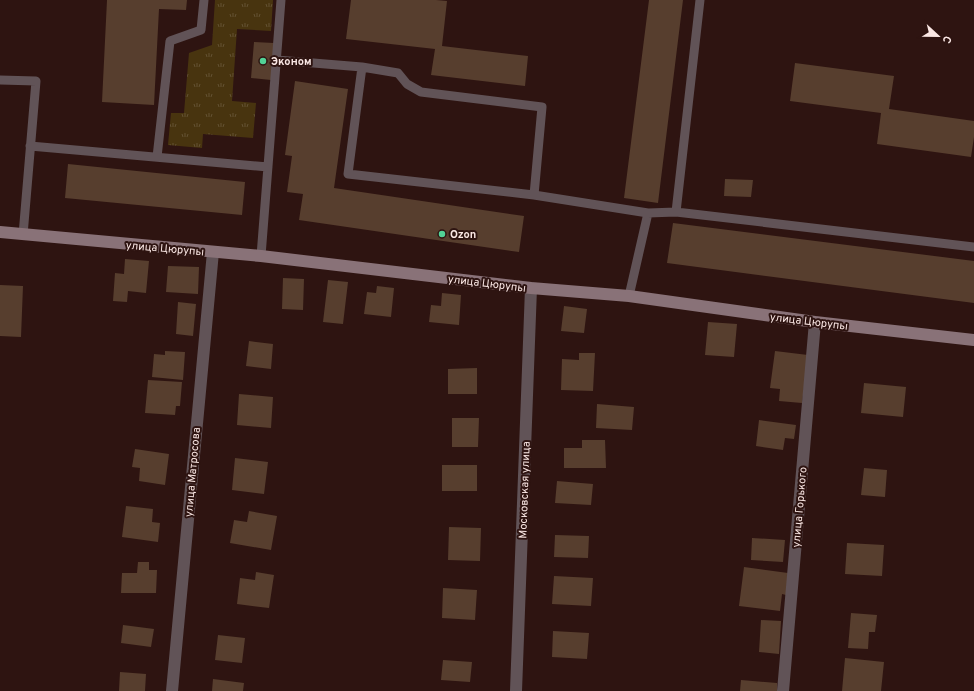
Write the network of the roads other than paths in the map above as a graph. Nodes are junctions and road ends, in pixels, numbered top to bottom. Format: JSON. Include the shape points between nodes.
{"nodes":[{"id":1,"x":204,"y":0,"type":"edge"},
{"id":2,"x":281,"y":0,"type":"edge"},
{"id":3,"x":700,"y":0,"type":"edge"},
{"id":4,"x":277,"y":60,"type":"junction"},
{"id":5,"x":362,"y":67,"type":"junction"},
{"id":6,"x":0,"y":80,"type":"edge"},
{"id":7,"x":30,"y":146,"type":"junction"},
{"id":8,"x":157,"y":158,"type":"junction"},
{"id":9,"x":268,"y":167,"type":"junction"},
{"id":10,"x":534,"y":195,"type":"junction"},
{"id":11,"x":648,"y":212,"type":"junction"},
{"id":12,"x":676,"y":212,"type":"junction"},
{"id":13,"x":0,"y":232,"type":"edge"},
{"id":14,"x":23,"y":235,"type":"junction"},
{"id":15,"x":974,"y":247,"type":"edge"},
{"id":16,"x":213,"y":252,"type":"junction"},
{"id":17,"x":260,"y":256,"type":"junction"},
{"id":18,"x":531,"y":288,"type":"junction"},
{"id":19,"x":629,"y":296,"type":"junction"},
{"id":20,"x":815,"y":322,"type":"junction"},
{"id":21,"x":974,"y":340,"type":"edge"},
{"id":22,"x":172,"y":691,"type":"edge"},
{"id":23,"x":516,"y":691,"type":"edge"},
{"id":24,"x":783,"y":691,"type":"edge"}],
"edges":[{"from":1,"to":8,"type":"lane","via":[[201,30],[170,41]]},
{"from":2,"to":4,"type":"lane"},
{"from":3,"to":12,"type":"lane"},
{"from":4,"to":5,"type":"lane"},
{"from":4,"to":9,"type":"lane"},
{"from":5,"to":10,"type":"lane","via":[[398,73],[407,84],[421,92],[542,107]]},
{"from":5,"to":10,"type":"lane","via":[[348,174]]},
{"from":6,"to":7,"type":"lane","via":[[36,81]]},
{"from":7,"to":8,"type":"lane"},
{"from":7,"to":14,"type":"lane"},
{"from":8,"to":9,"type":"lane"},
{"from":9,"to":17,"type":"lane"},
{"from":10,"to":11,"type":"lane"},
{"from":11,"to":12,"type":"lane"},
{"from":11,"to":19,"type":"lane"},
{"from":12,"to":15,"type":"lane"},
{"from":13,"to":14,"type":"street","name":"улица Цюрупы"},
{"from":14,"to":16,"type":"street","name":"улица Цюрупы"},
{"from":16,"to":17,"type":"street","name":"улица Цюрупы"},
{"from":16,"to":22,"type":"street","name":"улица Матросова"},
{"from":17,"to":18,"type":"street","name":"улица Цюрупы"},
{"from":18,"to":19,"type":"street","name":"улица Цюрупы"},
{"from":18,"to":23,"type":"street","name":"Московская улица"},
{"from":19,"to":20,"type":"street","name":"улица Цюрупы"},
{"from":20,"to":21,"type":"street","name":"улица Цюрупы"},
{"from":20,"to":24,"type":"street","name":"улица Горького"}]}
